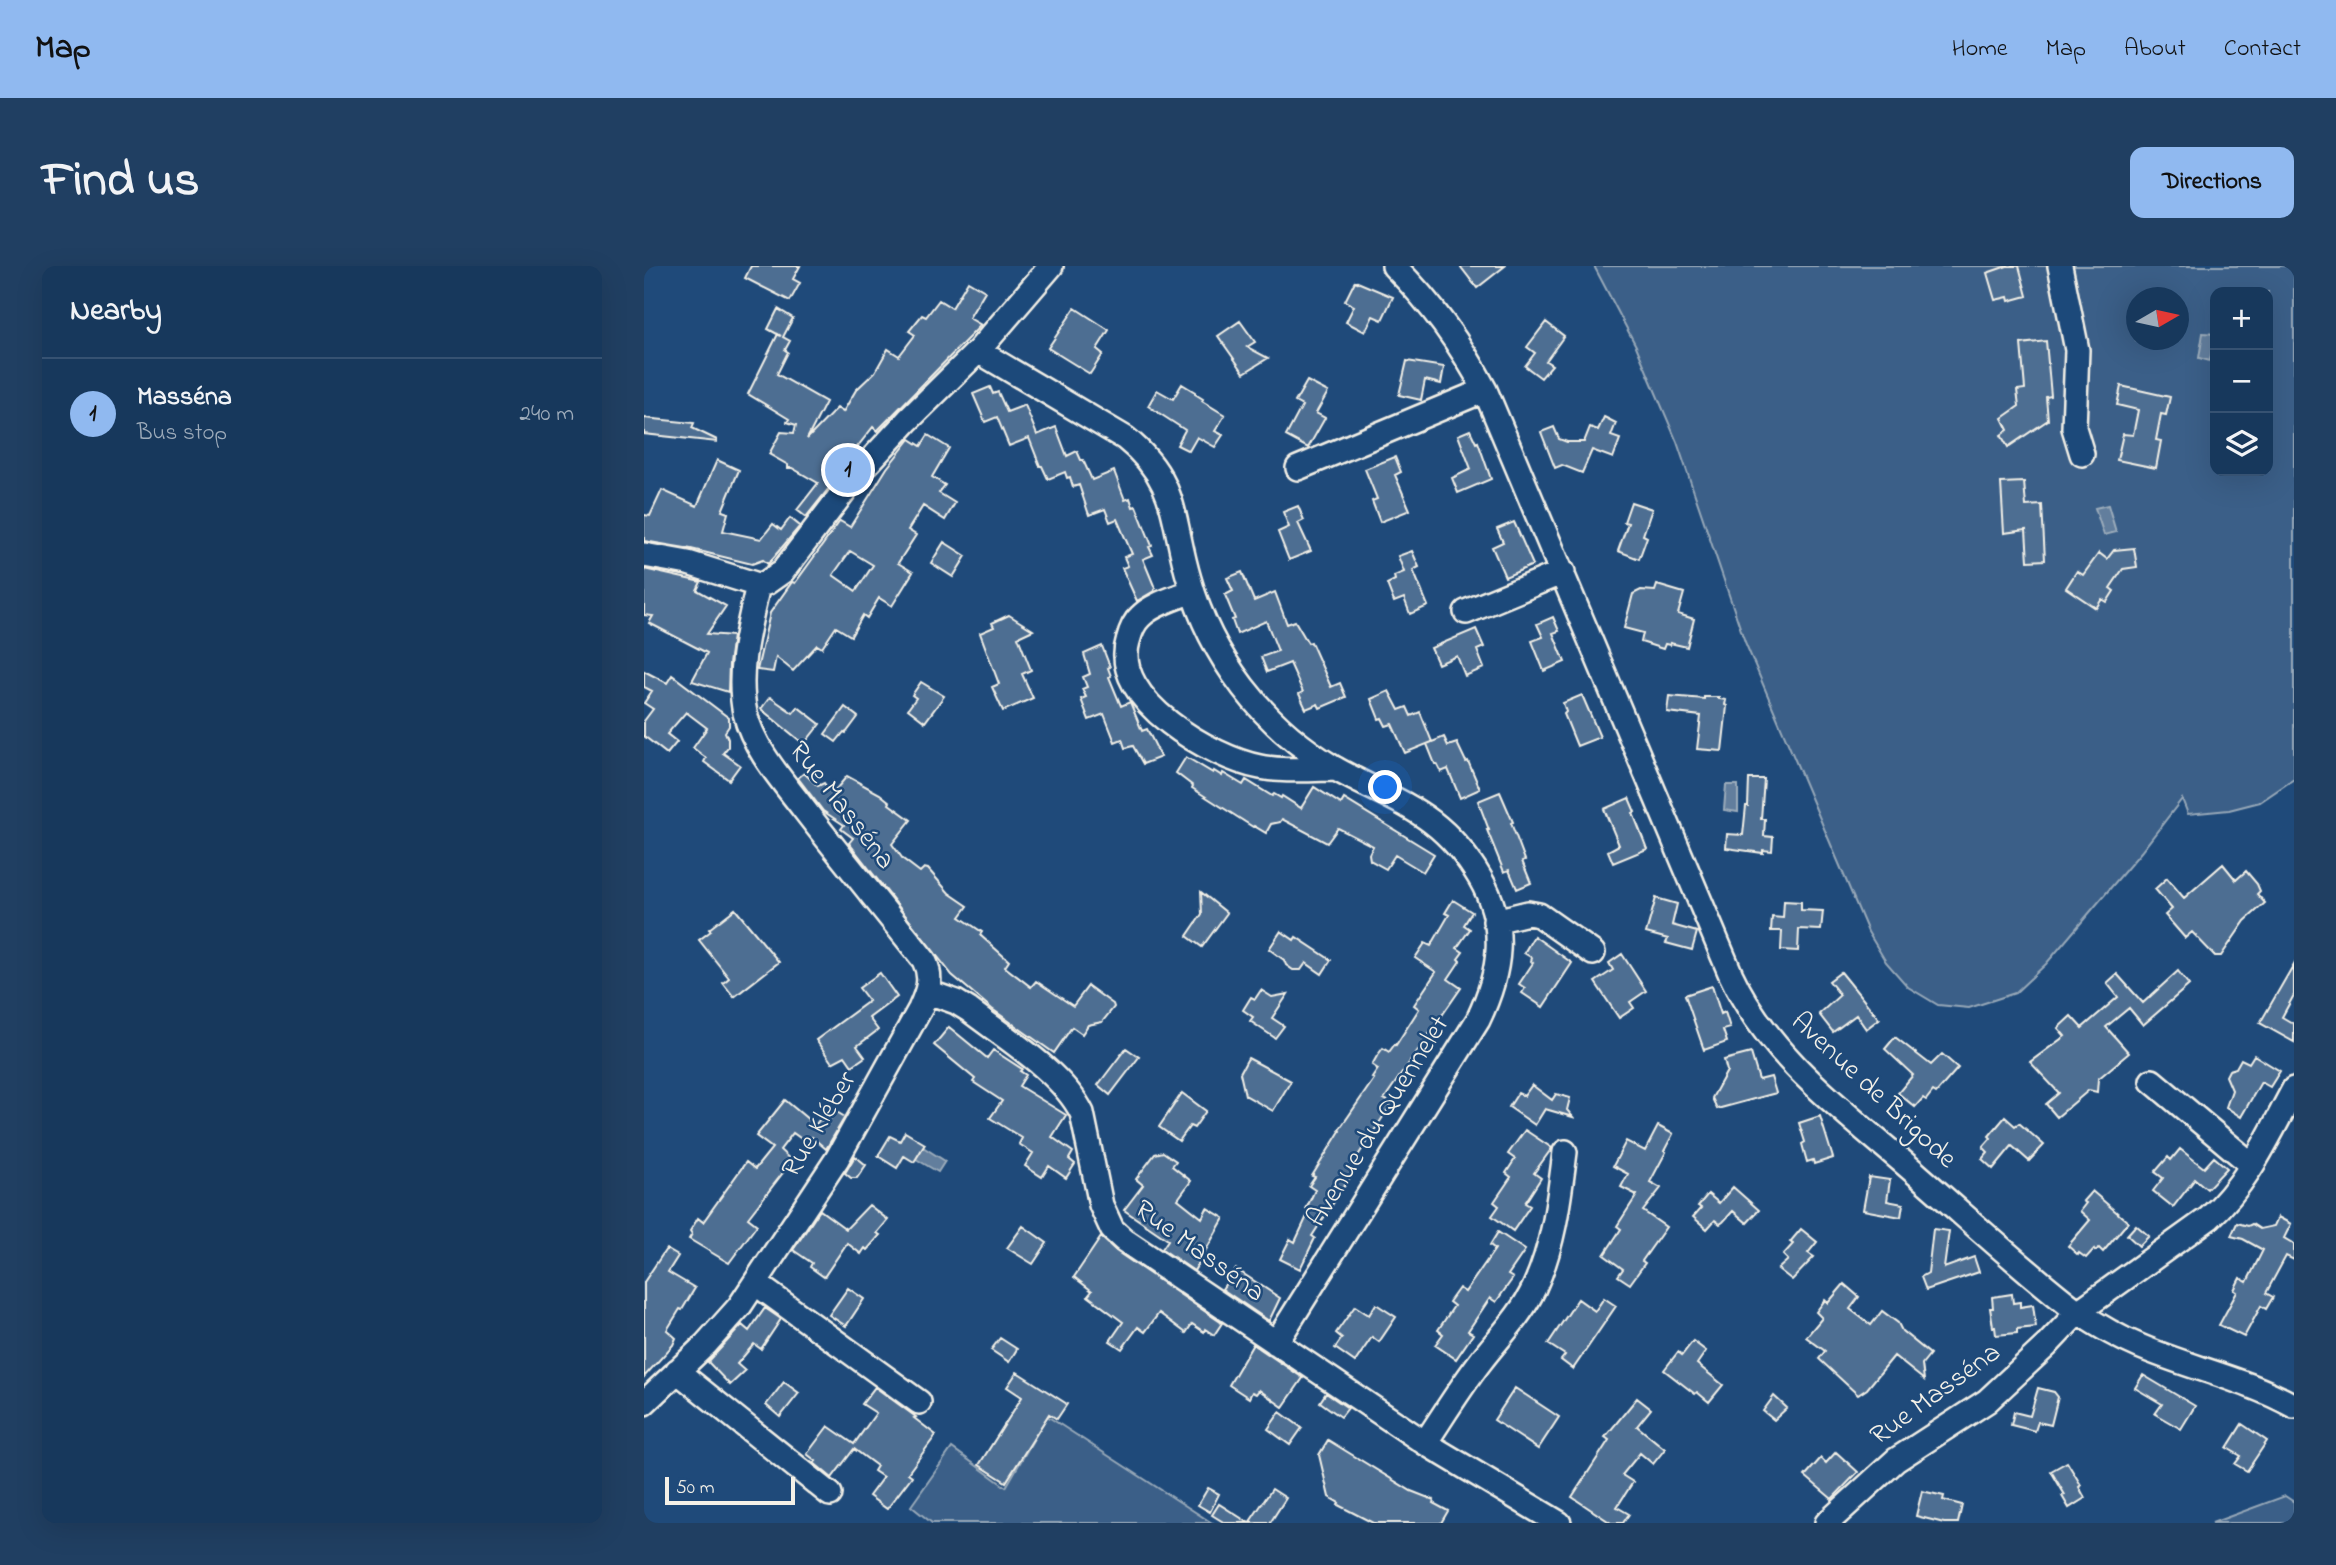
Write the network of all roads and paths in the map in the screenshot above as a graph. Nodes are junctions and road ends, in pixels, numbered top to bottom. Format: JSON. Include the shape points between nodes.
{"nodes":[{"id":1,"x":1051,"y":266,"type":"edge"},
{"id":2,"x":1394,"y":266,"type":"edge"},
{"id":3,"x":2060,"y":266,"type":"edge"},
{"id":4,"x":978,"y":351,"type":"junction"},
{"id":5,"x":1485,"y":390,"type":"junction"},
{"id":6,"x":2082,"y":453,"type":"dead end"},
{"id":7,"x":1298,"y":468,"type":"dead end"},
{"id":8,"x":644,"y":555,"type":"edge"},
{"id":9,"x":1563,"y":572,"type":"junction"},
{"id":10,"x":758,"y":585,"type":"junction"},
{"id":11,"x":1192,"y":591,"type":"junction"},
{"id":12,"x":1466,"y":612,"type":"dead end"},
{"id":13,"x":1336,"y":769,"type":"junction"},
{"id":14,"x":1495,"y":921,"type":"junction"},
{"id":15,"x":1593,"y":953,"type":"dead end"},
{"id":16,"x":928,"y":992,"type":"junction"},
{"id":17,"x":2152,"y":1081,"type":"dead end"},
{"id":18,"x":2294,"y":1090,"type":"edge"},
{"id":19,"x":1565,"y":1152,"type":"dead end"},
{"id":20,"x":2252,"y":1165,"type":"junction"},
{"id":21,"x":755,"y":1283,"type":"junction"},
{"id":22,"x":2078,"y":1312,"type":"junction"},
{"id":23,"x":1276,"y":1343,"type":"junction"},
{"id":24,"x":677,"y":1371,"type":"junction"},
{"id":25,"x":919,"y":1402,"type":"dead end"},
{"id":26,"x":644,"y":1403,"type":"edge"},
{"id":27,"x":2294,"y":1406,"type":"edge"},
{"id":28,"x":1425,"y":1443,"type":"junction"},
{"id":29,"x":830,"y":1494,"type":"dead end"},
{"id":30,"x":1559,"y":1523,"type":"edge"},
{"id":31,"x":1827,"y":1523,"type":"edge"}],
"edges":[{"from":1,"to":4,"type":"street"},
{"from":2,"to":5,"type":"street","name":"Avenue de Brigode","via":[[1451,333]]},
{"from":3,"to":6,"type":"street","via":[[2077,350],[2074,428]]},
{"from":4,"to":10,"type":"street","via":[[854,478],[783,571]]},
{"from":4,"to":11,"type":"street","name":"Avenue du Quennelet","via":[[1142,452],[1172,502]]},
{"from":5,"to":7,"type":"street"},
{"from":5,"to":9,"type":"street","name":"Avenue de Brigode"},
{"from":8,"to":10,"type":"street"},
{"from":9,"to":12,"type":"street"},
{"from":9,"to":22,"type":"street","name":"Avenue de Brigode","via":[[1746,1005],[1812,1082]]},
{"from":10,"to":16,"type":"street","name":"Rue Masséna","via":[[743,673],[750,729],[774,769],[924,960]]},
{"from":11,"to":13,"type":"street","name":"Avenue du Quennelet","via":[[1212,640],[1244,689],[1294,740]]},
{"from":11,"to":13,"type":"street","name":"Avenue du Quennelet","via":[[1148,610],[1134,625],[1126,660],[1137,689],[1177,729],[1239,761],[1274,769]]},
{"from":13,"to":14,"type":"street","name":"Avenue du Quennelet","via":[[1400,800],[1448,835],[1481,880]]},
{"from":14,"to":15,"type":"street","via":[[1539,915]]},
{"from":14,"to":23,"type":"street","name":"Avenue du Quennelet","via":[[1496,979],[1478,1020]]},
{"from":16,"to":21,"type":"street","name":"Rue Kléber","via":[[838,1159]]},
{"from":16,"to":23,"type":"street","name":"Rue Masséna","via":[[969,1010],[1052,1075],[1076,1100],[1101,1205],[1112,1228]]},
{"from":17,"to":20,"type":"street"},
{"from":18,"to":20,"type":"street","name":"Rue Masséna"},
{"from":19,"to":28,"type":"street","via":[[1551,1242],[1533,1290]]},
{"from":20,"to":22,"type":"street","name":"Rue Masséna","via":[[2239,1187],[2209,1218]]},
{"from":21,"to":24,"type":"street","name":"Rue Kléber","via":[[723,1326]]},
{"from":21,"to":25,"type":"street"},
{"from":22,"to":27,"type":"street","name":"Avenue de Brigode","via":[[2140,1346]]},
{"from":22,"to":31,"type":"street","name":"Rue Masséna","via":[[1987,1401],[1896,1460]]},
{"from":23,"to":28,"type":"street","name":"Rue Masséna"},
{"from":24,"to":26,"type":"street","name":"Rue Kléber"},
{"from":24,"to":29,"type":"street"},
{"from":28,"to":30,"type":"street","name":"Rue Masséna"}]}
